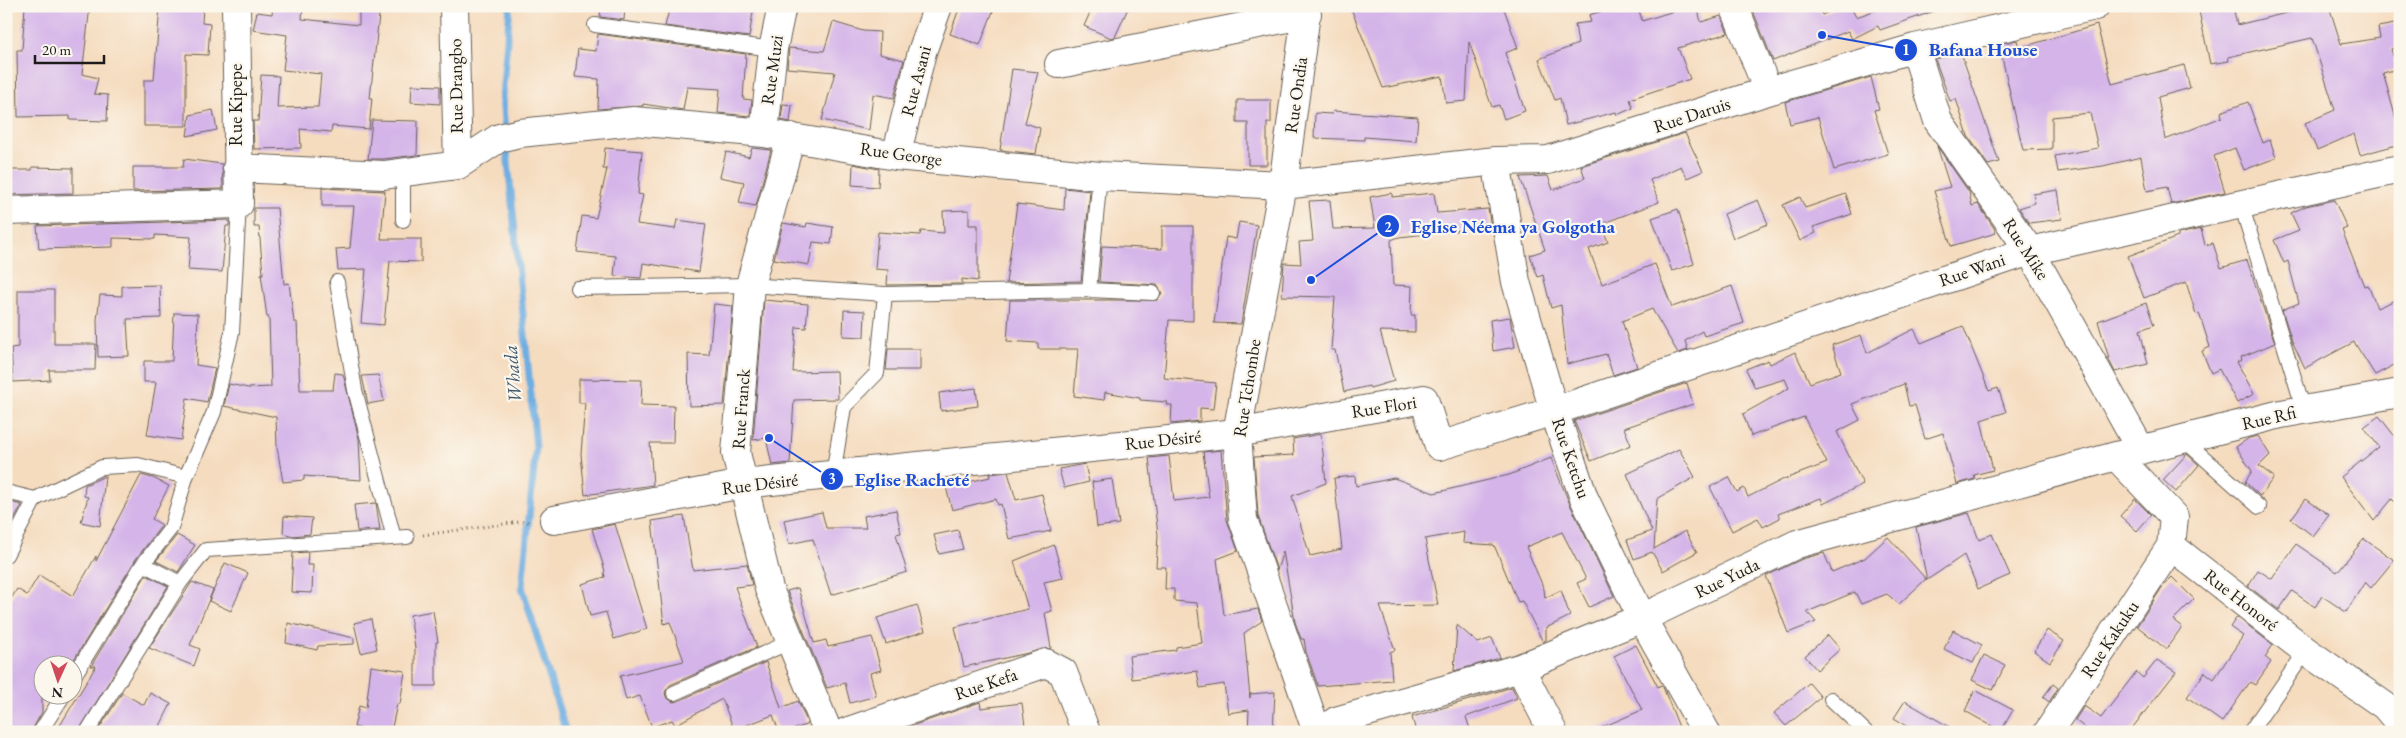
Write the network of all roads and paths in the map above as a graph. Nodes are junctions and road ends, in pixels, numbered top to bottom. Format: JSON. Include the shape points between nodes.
{"nodes":[{"id":1,"x":236,"y":6,"type":"edge"},
{"id":2,"x":454,"y":6,"type":"edge"},
{"id":3,"x":782,"y":6,"type":"edge"},
{"id":4,"x":938,"y":6,"type":"edge"},
{"id":5,"x":1734,"y":6,"type":"edge"},
{"id":6,"x":2095,"y":6,"type":"edge"},
{"id":7,"x":1307,"y":10,"type":"edge"},
{"id":8,"x":595,"y":25,"type":"dead end"},
{"id":9,"x":1915,"y":48,"type":"junction"},
{"id":10,"x":772,"y":49,"type":"junction"},
{"id":11,"x":1059,"y":64,"type":"dead end"},
{"id":12,"x":1768,"y":91,"type":"junction"},
{"id":13,"x":764,"y":133,"type":"junction"},
{"id":14,"x":791,"y":137,"type":"junction"},
{"id":15,"x":896,"y":156,"type":"junction"},
{"id":16,"x":1496,"y":162,"type":"junction"},
{"id":17,"x":458,"y":165,"type":"junction"},
{"id":18,"x":237,"y":168,"type":"junction"},
{"id":19,"x":2400,"y":169,"type":"edge"},
{"id":20,"x":404,"y":172,"type":"junction"},
{"id":21,"x":1100,"y":176,"type":"junction"},
{"id":22,"x":1283,"y":185,"type":"junction"},
{"id":23,"x":238,"y":204,"type":"junction"},
{"id":24,"x":2241,"y":204,"type":"junction"},
{"id":25,"x":6,"y":211,"type":"edge"},
{"id":26,"x":403,"y":220,"type":"dead end"},
{"id":27,"x":2030,"y":250,"type":"junction"},
{"id":28,"x":337,"y":282,"type":"dead end"},
{"id":29,"x":750,"y":285,"type":"junction"},
{"id":30,"x":577,"y":288,"type":"dead end"},
{"id":31,"x":1089,"y":290,"type":"junction"},
{"id":32,"x":1153,"y":293,"type":"dead end"},
{"id":33,"x":885,"y":294,"type":"junction"},
{"id":34,"x":2400,"y":393,"type":"edge"},
{"id":35,"x":2304,"y":410,"type":"junction"},
{"id":36,"x":1554,"y":411,"type":"junction"},
{"id":37,"x":1237,"y":433,"type":"junction"},
{"id":38,"x":2183,"y":439,"type":"junction"},
{"id":39,"x":2128,"y":453,"type":"junction"},
{"id":40,"x":833,"y":475,"type":"junction"},
{"id":41,"x":186,"y":477,"type":"junction"},
{"id":42,"x":743,"y":484,"type":"junction"},
{"id":43,"x":6,"y":492,"type":"edge"},
{"id":44,"x":35,"y":499,"type":"junction"},
{"id":45,"x":2259,"y":507,"type":"dead end"},
{"id":46,"x":554,"y":520,"type":"dead end"},
{"id":47,"x":519,"y":522,"type":"dead end"},
{"id":48,"x":400,"y":538,"type":"junction"},
{"id":49,"x":2171,"y":546,"type":"junction"},
{"id":50,"x":6,"y":555,"type":"edge"},
{"id":51,"x":143,"y":564,"type":"junction"},
{"id":52,"x":180,"y":583,"type":"junction"},
{"id":53,"x":1642,"y":618,"type":"junction"},
{"id":54,"x":790,"y":642,"type":"junction"},
{"id":55,"x":2306,"y":651,"type":"junction"},
{"id":56,"x":82,"y":663,"type":"edge"},
{"id":57,"x":1520,"y":668,"type":"junction"},
{"id":58,"x":674,"y":693,"type":"dead end"},
{"id":59,"x":1831,"y":699,"type":"dead end"},
{"id":60,"x":56,"y":706,"type":"edge"},
{"id":61,"x":2395,"y":708,"type":"edge"},
{"id":62,"x":40,"y":732,"type":"edge"},
{"id":63,"x":87,"y":732,"type":"edge"},
{"id":64,"x":828,"y":732,"type":"edge"},
{"id":65,"x":846,"y":732,"type":"edge"},
{"id":66,"x":1086,"y":732,"type":"edge"},
{"id":67,"x":1317,"y":732,"type":"edge"},
{"id":68,"x":1324,"y":732,"type":"edge"},
{"id":69,"x":1553,"y":732,"type":"edge"},
{"id":70,"x":1706,"y":732,"type":"edge"},
{"id":71,"x":1866,"y":732,"type":"edge"},
{"id":72,"x":2048,"y":732,"type":"edge"},
{"id":73,"x":2250,"y":732,"type":"edge"}],
"edges":[{"from":1,"to":18,"type":"street","name":"Rue Kipepe"},
{"from":2,"to":17,"type":"street","name":"Rue Drangbo"},
{"from":3,"to":10,"type":"street","name":"Rue Muzi"},
{"from":4,"to":15,"type":"street","name":"Rue Asani","via":[[922,52]]},
{"from":5,"to":12,"type":"street"},
{"from":6,"to":9,"type":"street","name":"Rue Daruis"},
{"from":7,"to":11,"type":"street"},
{"from":7,"to":22,"type":"street","name":"Rue Ondia"},
{"from":8,"to":10,"type":"lane"},
{"from":9,"to":12,"type":"street","name":"Rue Daruis"},
{"from":9,"to":27,"type":"street","name":"Rue Mike","via":[[1938,121]]},
{"from":10,"to":13,"type":"street","name":"Rue Muzi"},
{"from":12,"to":16,"type":"street","name":"Rue Daruis","via":[[1548,160]]},
{"from":13,"to":14,"type":"street","name":"Rue George"},
{"from":13,"to":17,"type":"street","name":"Rue George","via":[[634,121],[509,136]]},
{"from":14,"to":15,"type":"street","name":"Rue George"},
{"from":14,"to":29,"type":"street","name":"Rue Franck"},
{"from":15,"to":21,"type":"street","name":"Rue George"},
{"from":16,"to":22,"type":"street","name":"Rue Daruis"},
{"from":16,"to":36,"type":"street","name":"Rue Ketchu","via":[[1516,282]]},
{"from":17,"to":20,"type":"street"},
{"from":18,"to":20,"type":"street","via":[[384,175]]},
{"from":18,"to":23,"type":"street","name":"Rue Kipepe"},
{"from":19,"to":24,"type":"street","name":"Rue Wani"},
{"from":20,"to":26,"type":"lane"},
{"from":21,"to":22,"type":"street","name":"Rue George"},
{"from":21,"to":31,"type":"lane"},
{"from":22,"to":37,"type":"street","name":"Rue Tchombe"},
{"from":23,"to":25,"type":"street"},
{"from":23,"to":41,"type":"lane","via":[[232,332],[214,412]]},
{"from":24,"to":27,"type":"street","name":"Rue Wani"},
{"from":24,"to":35,"type":"lane"},
{"from":27,"to":36,"type":"street","name":"Rue Wani"},
{"from":27,"to":39,"type":"street","name":"Rue Mike"},
{"from":28,"to":48,"type":"lane","via":[[355,390]]},
{"from":29,"to":30,"type":"lane"},
{"from":29,"to":33,"type":"lane"},
{"from":29,"to":42,"type":"street","name":"Rue Franck","via":[[736,453]]},
{"from":31,"to":32,"type":"lane"},
{"from":31,"to":33,"type":"lane"},
{"from":33,"to":40,"type":"lane","via":[[878,373],[844,407]]},
{"from":34,"to":35,"type":"street","name":"Rue Rfi"},
{"from":35,"to":38,"type":"street","name":"Rue Rfi"},
{"from":36,"to":37,"type":"street","name":"Rue Flori","via":[[1440,446],[1424,399]]},
{"from":36,"to":53,"type":"street","name":"Rue Ketchu","via":[[1584,498]]},
{"from":37,"to":40,"type":"street","name":"Rue Désiré"},
{"from":37,"to":67,"type":"street","name":"Rue Tchombe","via":[[1243,520]]},
{"from":38,"to":39,"type":"street","name":"Rue Rfi"},
{"from":38,"to":45,"type":"lane"},
{"from":39,"to":49,"type":"street","via":[[2174,517]]},
{"from":39,"to":53,"type":"street","name":"Rue Yuda","via":[[1796,544]]},
{"from":40,"to":42,"type":"street","name":"Rue Désiré"},
{"from":41,"to":44,"type":"lane","via":[[138,465],[102,467]]},
{"from":41,"to":51,"type":"lane","via":[[171,528]]},
{"from":42,"to":46,"type":"street","name":"Rue Désiré"},
{"from":42,"to":54,"type":"street","name":"Rue Franck","via":[[768,589]]},
{"from":43,"to":44,"type":"lane"},
{"from":44,"to":50,"type":"lane"},
{"from":47,"to":48,"type":"path"},
{"from":48,"to":52,"type":"lane","via":[[206,550]]},
{"from":49,"to":55,"type":"street","name":"Rue Honoré"},
{"from":49,"to":72,"type":"street","name":"Rue Kakuku"},
{"from":51,"to":52,"type":"lane"},
{"from":51,"to":56,"type":"lane"},
{"from":52,"to":63,"type":"lane"},
{"from":53,"to":57,"type":"street","name":"Rue Yuda"},
{"from":53,"to":70,"type":"street","name":"Rue Ketchu"},
{"from":54,"to":58,"type":"lane"},
{"from":54,"to":64,"type":"street","name":"Rue Franck"},
{"from":55,"to":61,"type":"street","name":"Rue Honoré"},
{"from":55,"to":73,"type":"lane"},
{"from":57,"to":68,"type":"street","name":"Rue Yuda","via":[[1336,721]]},
{"from":57,"to":69,"type":"street"},
{"from":59,"to":71,"type":"lane"},
{"from":60,"to":62,"type":"lane"},
{"from":65,"to":66,"type":"street","name":"Rue Kefa","via":[[1046,663],[1063,672]]}]}
